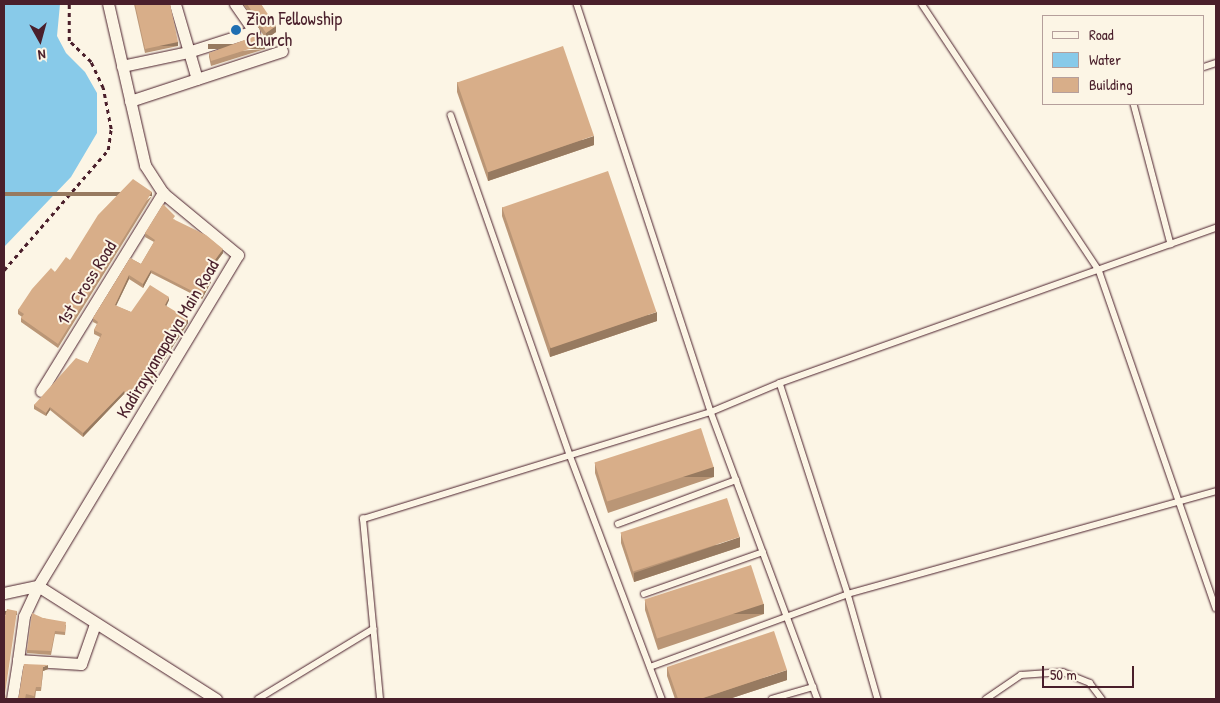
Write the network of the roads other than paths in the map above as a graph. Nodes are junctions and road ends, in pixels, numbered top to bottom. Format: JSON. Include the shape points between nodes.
{"nodes":[{"id":1,"x":108,"y":4,"type":"edge"},
{"id":2,"x":176,"y":4,"type":"edge"},
{"id":3,"x":235,"y":4,"type":"edge"},
{"id":4,"x":576,"y":4,"type":"edge"},
{"id":5,"x":922,"y":4,"type":"edge"},
{"id":6,"x":282,"y":51,"type":"dead end"},
{"id":7,"x":188,"y":52,"type":"junction"},
{"id":8,"x":122,"y":66,"type":"junction"},
{"id":9,"x":197,"y":79,"type":"junction"},
{"id":10,"x":130,"y":101,"type":"junction"},
{"id":11,"x":1134,"y":105,"type":"edge"},
{"id":12,"x":451,"y":114,"type":"dead end"},
{"id":13,"x":164,"y":194,"type":"junction"},
{"id":14,"x":1216,"y":228,"type":"edge"},
{"id":15,"x":1171,"y":244,"type":"junction"},
{"id":16,"x":1099,"y":270,"type":"junction"},
{"id":17,"x":780,"y":384,"type":"junction"},
{"id":18,"x":41,"y":392,"type":"dead end"},
{"id":19,"x":710,"y":412,"type":"junction"},
{"id":20,"x":570,"y":455,"type":"junction"},
{"id":21,"x":736,"y":480,"type":"junction"},
{"id":22,"x":1216,"y":491,"type":"edge"},
{"id":23,"x":1179,"y":502,"type":"junction"},
{"id":24,"x":618,"y":524,"type":"dead end"},
{"id":25,"x":763,"y":552,"type":"junction"},
{"id":26,"x":38,"y":586,"type":"junction"},
{"id":27,"x":4,"y":593,"type":"edge"},
{"id":28,"x":644,"y":594,"type":"dead end"},
{"id":29,"x":848,"y":594,"type":"junction"},
{"id":30,"x":1216,"y":608,"type":"edge"},
{"id":31,"x":787,"y":617,"type":"junction"},
{"id":32,"x":95,"y":624,"type":"junction"},
{"id":33,"x":373,"y":629,"type":"junction"},
{"id":34,"x":18,"y":660,"type":"junction"},
{"id":35,"x":650,"y":667,"type":"junction"},
{"id":36,"x":813,"y":686,"type":"junction"},
{"id":37,"x":12,"y":699,"type":"edge"},
{"id":38,"x":216,"y":699,"type":"edge"},
{"id":39,"x":258,"y":699,"type":"edge"},
{"id":40,"x":380,"y":699,"type":"edge"},
{"id":41,"x":662,"y":699,"type":"edge"},
{"id":42,"x":772,"y":699,"type":"edge"},
{"id":43,"x":818,"y":699,"type":"edge"},
{"id":44,"x":878,"y":699,"type":"edge"},
{"id":45,"x":986,"y":699,"type":"edge"},
{"id":46,"x":1102,"y":699,"type":"edge"}],
"edges":[{"from":1,"to":8,"type":"street","name":"Kadirayyanapalya Main Road"},
{"from":2,"to":7,"type":"street"},
{"from":3,"to":7,"type":"street","via":[[254,31]]},
{"from":4,"to":19,"type":"lane"},
{"from":5,"to":16,"type":"lane"},
{"from":6,"to":9,"type":"street"},
{"from":7,"to":8,"type":"street"},
{"from":7,"to":9,"type":"street"},
{"from":8,"to":10,"type":"street","name":"Kadirayyanapalya Main Road"},
{"from":9,"to":10,"type":"street"},
{"from":10,"to":13,"type":"street","name":"Kadirayyanapalya Main Road","via":[[145,165]]},
{"from":11,"to":15,"type":"lane"},
{"from":12,"to":20,"type":"lane"},
{"from":13,"to":18,"type":"street","name":"1st Cross Road"},
{"from":13,"to":26,"type":"street","name":"Kadirayyanapalya Main Road","via":[[238,255]]},
{"from":14,"to":15,"type":"lane"},
{"from":15,"to":16,"type":"lane"},
{"from":16,"to":17,"type":"lane"},
{"from":16,"to":23,"type":"lane"},
{"from":17,"to":19,"type":"lane"},
{"from":17,"to":29,"type":"lane"},
{"from":19,"to":20,"type":"lane"},
{"from":19,"to":21,"type":"lane"},
{"from":20,"to":33,"type":"lane","via":[[363,519]]},
{"from":20,"to":35,"type":"lane"},
{"from":21,"to":24,"type":"lane"},
{"from":21,"to":25,"type":"lane"},
{"from":22,"to":23,"type":"lane"},
{"from":23,"to":29,"type":"lane"},
{"from":23,"to":30,"type":"lane"},
{"from":25,"to":28,"type":"lane"},
{"from":25,"to":31,"type":"lane"},
{"from":26,"to":27,"type":"street"},
{"from":26,"to":32,"type":"street"},
{"from":26,"to":34,"type":"street","via":[[24,616]]},
{"from":29,"to":31,"type":"lane"},
{"from":29,"to":44,"type":"lane"},
{"from":31,"to":35,"type":"lane"},
{"from":31,"to":36,"type":"lane"},
{"from":32,"to":34,"type":"street","via":[[81,664]]},
{"from":32,"to":38,"type":"street"},
{"from":33,"to":39,"type":"lane"},
{"from":33,"to":40,"type":"lane"},
{"from":34,"to":37,"type":"street"},
{"from":35,"to":41,"type":"lane"},
{"from":36,"to":42,"type":"lane"},
{"from":36,"to":43,"type":"lane"},
{"from":45,"to":46,"type":"lane","via":[[1021,675],[1063,672],[1090,683]]}]}
